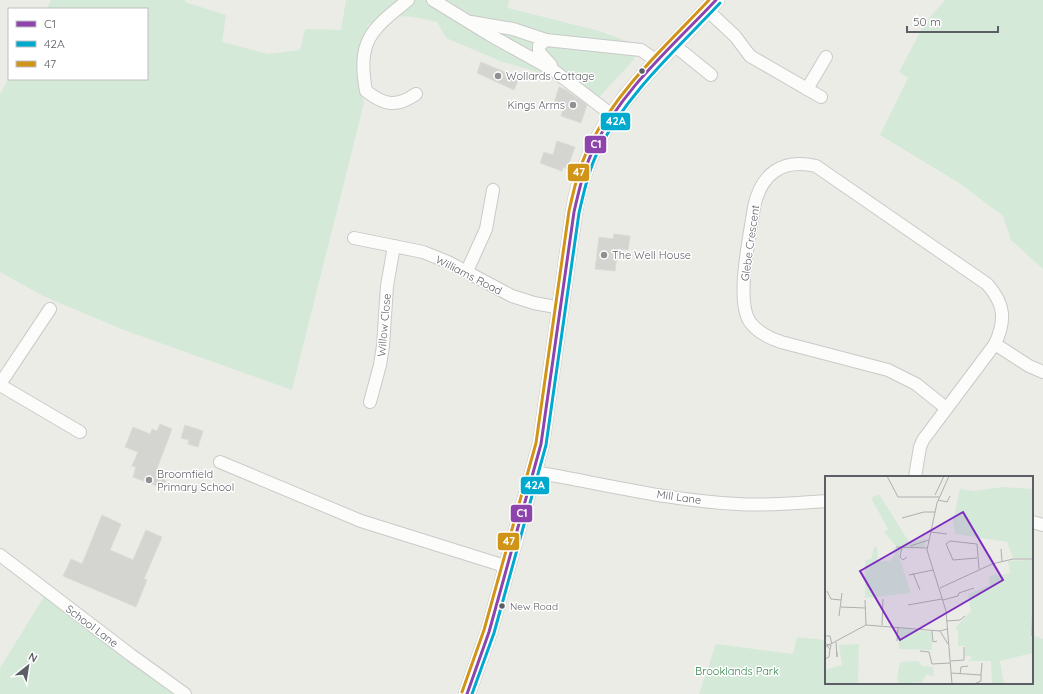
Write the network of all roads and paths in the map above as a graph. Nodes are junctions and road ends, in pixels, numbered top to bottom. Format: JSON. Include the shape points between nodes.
{"nodes":[{"id":1,"x":408,"y":0,"type":"edge"},
{"id":2,"x":433,"y":0,"type":"edge"},
{"id":3,"x":712,"y":5,"type":"edge"},
{"id":4,"x":470,"y":22,"type":"junction"},
{"id":5,"x":546,"y":40,"type":"junction"},
{"id":6,"x":674,"y":45,"type":"junction"},
{"id":7,"x":826,"y":57,"type":"dead end"},
{"id":8,"x":657,"y":61,"type":"junction"},
{"id":9,"x":711,"y":75,"type":"dead end"},
{"id":10,"x":566,"y":79,"type":"junction"},
{"id":11,"x":807,"y":89,"type":"junction"},
{"id":12,"x":416,"y":94,"type":"dead end"},
{"id":13,"x":821,"y":97,"type":"dead end"},
{"id":14,"x":612,"y":115,"type":"junction"},
{"id":15,"x":493,"y":190,"type":"dead end"},
{"id":16,"x":354,"y":238,"type":"dead end"},
{"id":17,"x":394,"y":246,"type":"junction"},
{"id":18,"x":466,"y":271,"type":"junction"},
{"id":19,"x":561,"y":308,"type":"junction"},
{"id":20,"x":50,"y":309,"type":"dead end"},
{"id":21,"x":995,"y":344,"type":"junction"},
{"id":22,"x":1043,"y":372,"type":"edge"},
{"id":23,"x":0,"y":385,"type":"edge"},
{"id":24,"x":370,"y":402,"type":"dead end"},
{"id":25,"x":946,"y":408,"type":"junction"},
{"id":26,"x":80,"y":432,"type":"dead end"},
{"id":27,"x":220,"y":462,"type":"dead end"},
{"id":28,"x":534,"y":472,"type":"junction"},
{"id":29,"x":915,"y":476,"type":"edge"},
{"id":30,"x":825,"y":501,"type":"edge"},
{"id":31,"x":1033,"y":522,"type":"edge"},
{"id":32,"x":1043,"y":525,"type":"edge"},
{"id":33,"x":0,"y":555,"type":"edge"},
{"id":34,"x":508,"y":568,"type":"junction"},
{"id":35,"x":185,"y":694,"type":"edge"},
{"id":36,"x":467,"y":694,"type":"edge"}],
"edges":[{"from":1,"to":12,"type":"street","via":[[372,32],[367,41],[363,67],[366,91],[376,99],[392,104],[407,101]]},
{"from":2,"to":4,"type":"street"},
{"from":3,"to":6,"type":"main road"},
{"from":3,"to":11,"type":"street","via":[[750,56]]},
{"from":4,"to":5,"type":"street","via":[[513,29]]},
{"from":4,"to":10,"type":"street"},
{"from":5,"to":8,"type":"street","via":[[641,50]]},
{"from":5,"to":10,"type":"street","via":[[539,46],[539,52]]},
{"from":6,"to":8,"type":"main road"},
{"from":6,"to":9,"type":"street"},
{"from":7,"to":11,"type":"street"},
{"from":8,"to":14,"type":"main road"},
{"from":10,"to":14,"type":"street"},
{"from":11,"to":13,"type":"street"},
{"from":14,"to":19,"type":"main road","via":[[595,145],[581,179]]},
{"from":15,"to":18,"type":"street","via":[[486,229]]},
{"from":16,"to":17,"type":"street","name":"Williams Road"},
{"from":17,"to":18,"type":"street","name":"Williams Road","via":[[423,252]]},
{"from":17,"to":24,"type":"street","name":"Willow Close","via":[[387,286],[383,346]]},
{"from":18,"to":19,"type":"street","name":"Williams Road","via":[[512,296]]},
{"from":19,"to":28,"type":"main road","via":[[548,402]]},
{"from":20,"to":23,"type":"street"},
{"from":21,"to":22,"type":"street"},
{"from":21,"to":25,"type":"street","name":"Glebe Crescent"},
{"from":21,"to":25,"type":"street","name":"Glebe Crescent","via":[[1002,330],[1001,306],[995,293],[975,275],[816,166],[793,164],[771,174],[762,183],[754,207],[742,296],[750,323],[767,337],[781,342],[903,376]]},
{"from":23,"to":26,"type":"street"},
{"from":25,"to":29,"type":"street","name":"Glebe Crescent","via":[[920,447]]},
{"from":27,"to":34,"type":"street","via":[[361,521]]},
{"from":28,"to":30,"type":"street","name":"Mill Lane","via":[[718,503],[762,505]]},
{"from":28,"to":34,"type":"main road"},
{"from":31,"to":32,"type":"street"},
{"from":33,"to":35,"type":"street","name":"School Lane","via":[[131,656]]},
{"from":34,"to":36,"type":"main road"}]}
